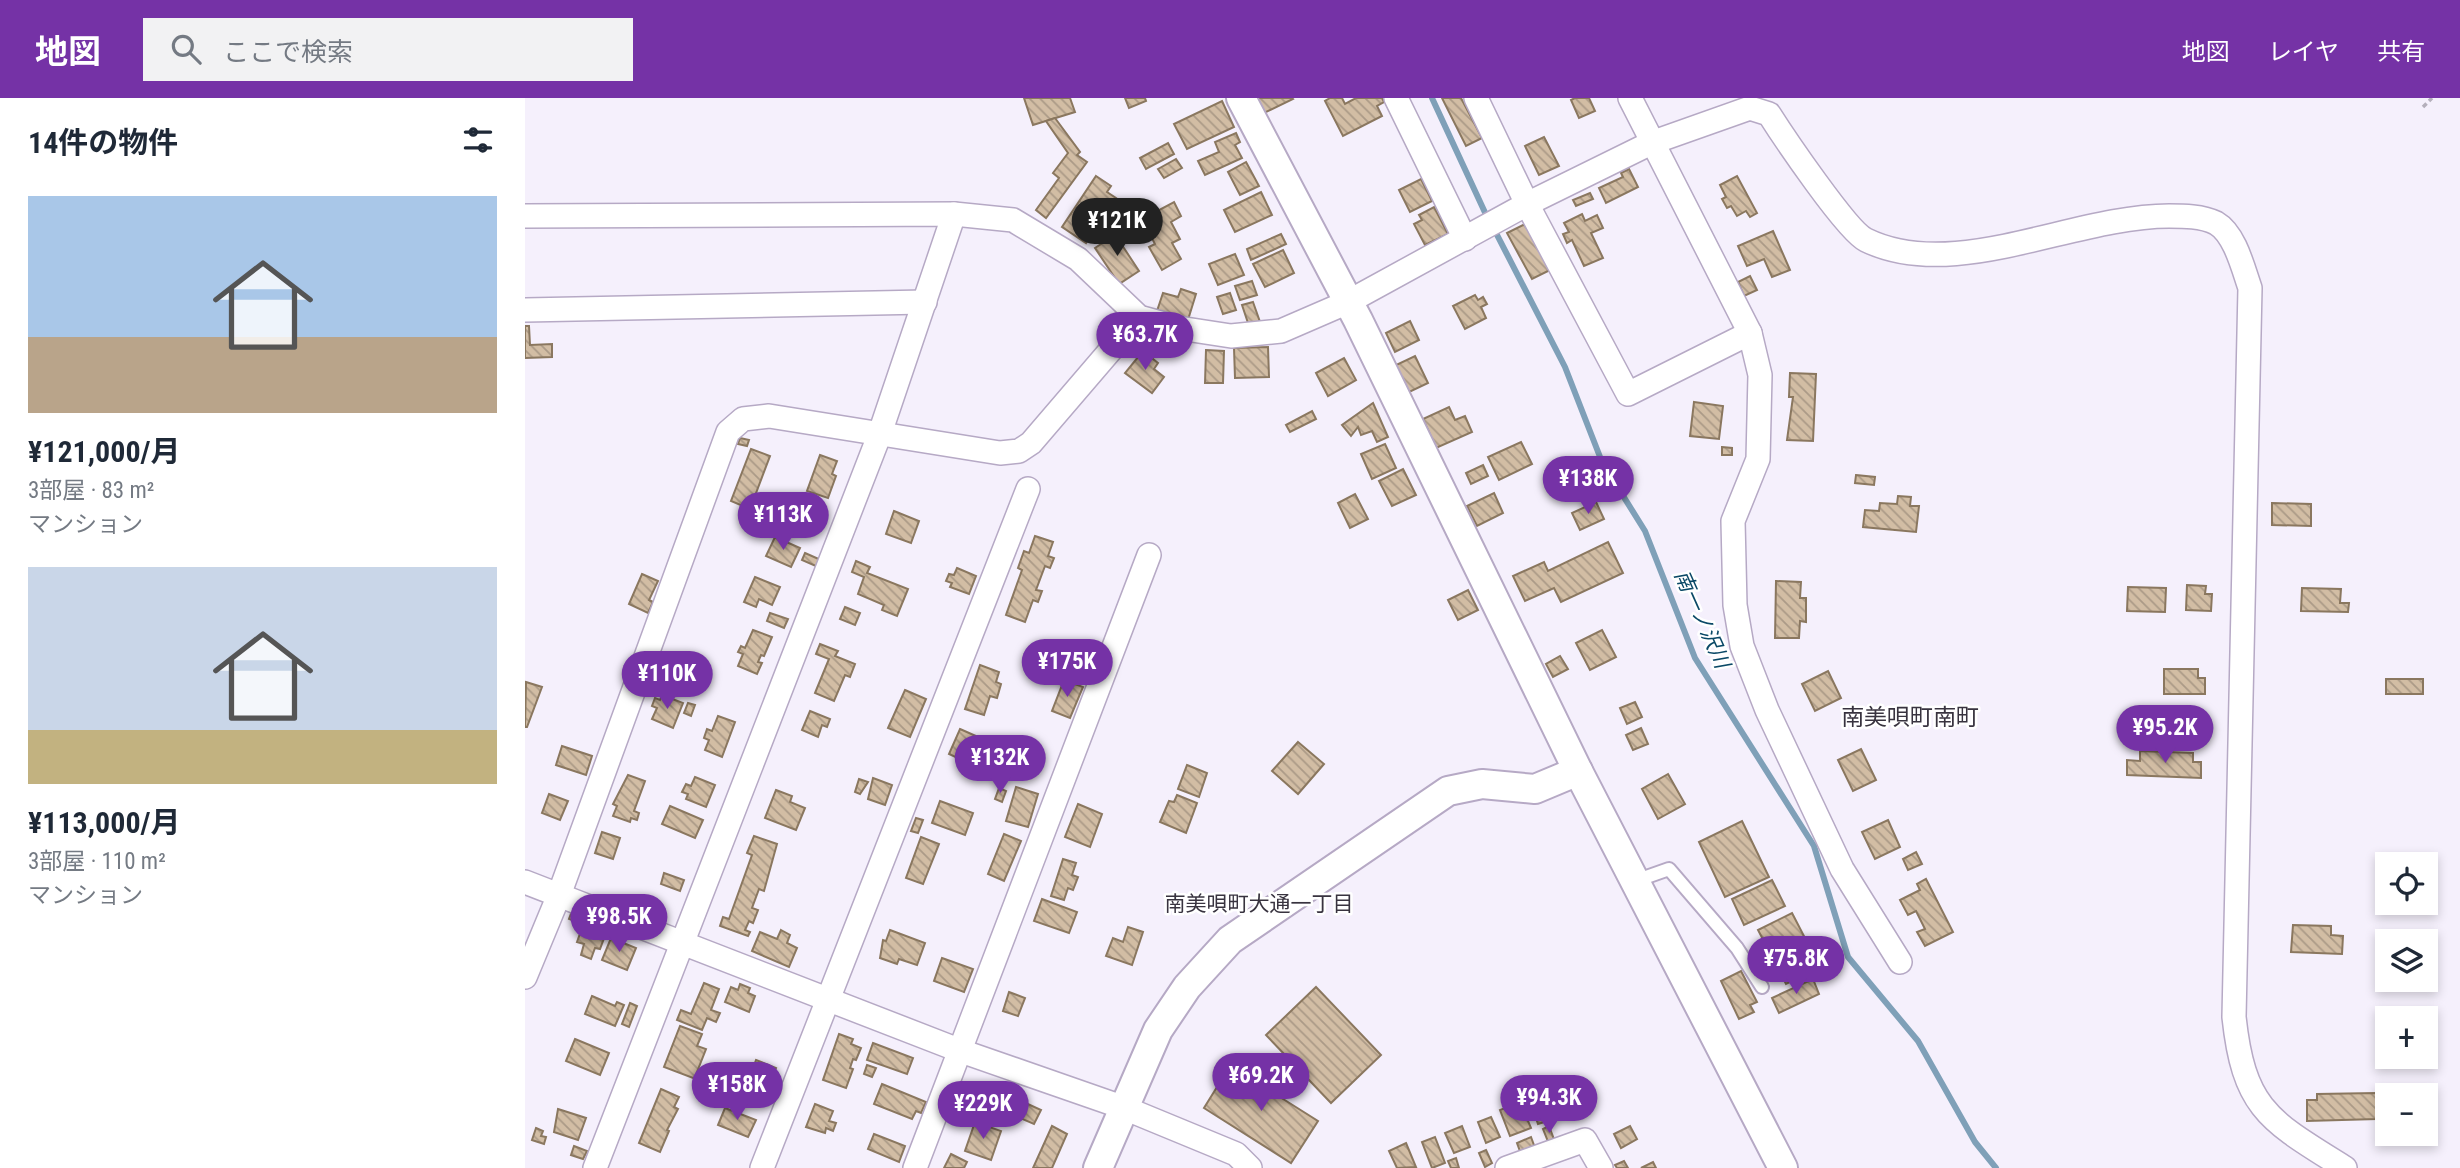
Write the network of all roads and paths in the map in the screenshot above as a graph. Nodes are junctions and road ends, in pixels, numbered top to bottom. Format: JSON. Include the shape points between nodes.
{"nodes":[{"id":1,"x":1241,"y":98,"type":"edge"},
{"id":2,"x":1396,"y":98,"type":"edge"},
{"id":3,"x":1476,"y":98,"type":"edge"},
{"id":4,"x":1630,"y":98,"type":"edge"},
{"id":5,"x":2432,"y":98,"type":"edge"},
{"id":6,"x":2423,"y":107,"type":"dead end"},
{"id":7,"x":1651,"y":143,"type":"junction"},
{"id":8,"x":1527,"y":204,"type":"junction"},
{"id":9,"x":954,"y":214,"type":"junction"},
{"id":10,"x":525,"y":216,"type":"edge"},
{"id":11,"x":1471,"y":235,"type":"junction"},
{"id":12,"x":925,"y":302,"type":"junction"},
{"id":13,"x":1348,"y":302,"type":"junction"},
{"id":14,"x":525,"y":310,"type":"edge"},
{"id":15,"x":1139,"y":317,"type":"junction"},
{"id":16,"x":1750,"y":333,"type":"junction"},
{"id":17,"x":879,"y":436,"type":"junction"},
{"id":18,"x":1028,"y":489,"type":"dead end"},
{"id":19,"x":1149,"y":555,"type":"dead end"},
{"id":20,"x":1578,"y":771,"type":"junction"},
{"id":21,"x":1635,"y":881,"type":"junction"},
{"id":22,"x":525,"y":882,"type":"edge"},
{"id":23,"x":559,"y":895,"type":"junction"},
{"id":24,"x":684,"y":944,"type":"junction"},
{"id":25,"x":1900,"y":962,"type":"dead end"},
{"id":26,"x":525,"y":977,"type":"edge"},
{"id":27,"x":1762,"y":987,"type":"dead end"},
{"id":28,"x":828,"y":1000,"type":"junction"},
{"id":29,"x":961,"y":1051,"type":"junction"},
{"id":30,"x":1122,"y":1107,"type":"junction"},
{"id":31,"x":595,"y":1168,"type":"edge"},
{"id":32,"x":762,"y":1168,"type":"edge"},
{"id":33,"x":915,"y":1168,"type":"edge"},
{"id":34,"x":1098,"y":1168,"type":"edge"},
{"id":35,"x":1249,"y":1168,"type":"edge"},
{"id":36,"x":1507,"y":1168,"type":"edge"},
{"id":37,"x":1601,"y":1168,"type":"edge"},
{"id":38,"x":1783,"y":1168,"type":"edge"},
{"id":39,"x":2345,"y":1168,"type":"edge"}],
"edges":[{"from":1,"to":13,"type":"street"},
{"from":2,"to":11,"type":"street"},
{"from":3,"to":8,"type":"street"},
{"from":4,"to":7,"type":"street"},
{"from":5,"to":6,"type":"path"},
{"from":7,"to":8,"type":"street"},
{"from":7,"to":16,"type":"street"},
{"from":7,"to":39,"type":"street","via":[[1750,108],[1769,114],[1796,156],[1863,239],[1897,252],[1961,254],[2148,216],[2189,216],[2217,223],[2235,247],[2250,288],[2251,336],[2234,1017],[2239,1058],[2267,1115]]},
{"from":8,"to":11,"type":"street"},
{"from":8,"to":16,"type":"street","via":[[1628,394]]},
{"from":9,"to":10,"type":"street"},
{"from":9,"to":12,"type":"street"},
{"from":9,"to":15,"type":"street","via":[[1013,220],[1079,259]]},
{"from":11,"to":13,"type":"street"},
{"from":12,"to":14,"type":"street"},
{"from":12,"to":17,"type":"street"},
{"from":13,"to":15,"type":"street","via":[[1282,331],[1231,336]]},
{"from":13,"to":20,"type":"street"},
{"from":15,"to":17,"type":"street","via":[[1019,452]]},
{"from":16,"to":25,"type":"street","via":[[1761,375],[1758,459],[1733,521],[1735,605],[1742,646],[1842,869]]},
{"from":17,"to":23,"type":"street","via":[[769,416],[743,419],[729,432]]},
{"from":17,"to":24,"type":"street"},
{"from":18,"to":28,"type":"street"},
{"from":19,"to":29,"type":"street"},
{"from":20,"to":21,"type":"street"},
{"from":20,"to":30,"type":"street","via":[[1535,789],[1482,784],[1448,791],[1230,940],[1187,987],[1158,1030]]},
{"from":21,"to":27,"type":"lane","via":[[1669,869],[1737,948]]},
{"from":21,"to":38,"type":"street"},
{"from":22,"to":23,"type":"street"},
{"from":23,"to":24,"type":"street"},
{"from":23,"to":26,"type":"street"},
{"from":24,"to":28,"type":"street"},
{"from":24,"to":31,"type":"street"},
{"from":28,"to":29,"type":"street"},
{"from":28,"to":32,"type":"street"},
{"from":29,"to":30,"type":"street"},
{"from":29,"to":33,"type":"street"},
{"from":30,"to":34,"type":"street"},
{"from":30,"to":35,"type":"street","via":[[1236,1154]]},
{"from":36,"to":37,"type":"street","via":[[1584,1140]]}]}
